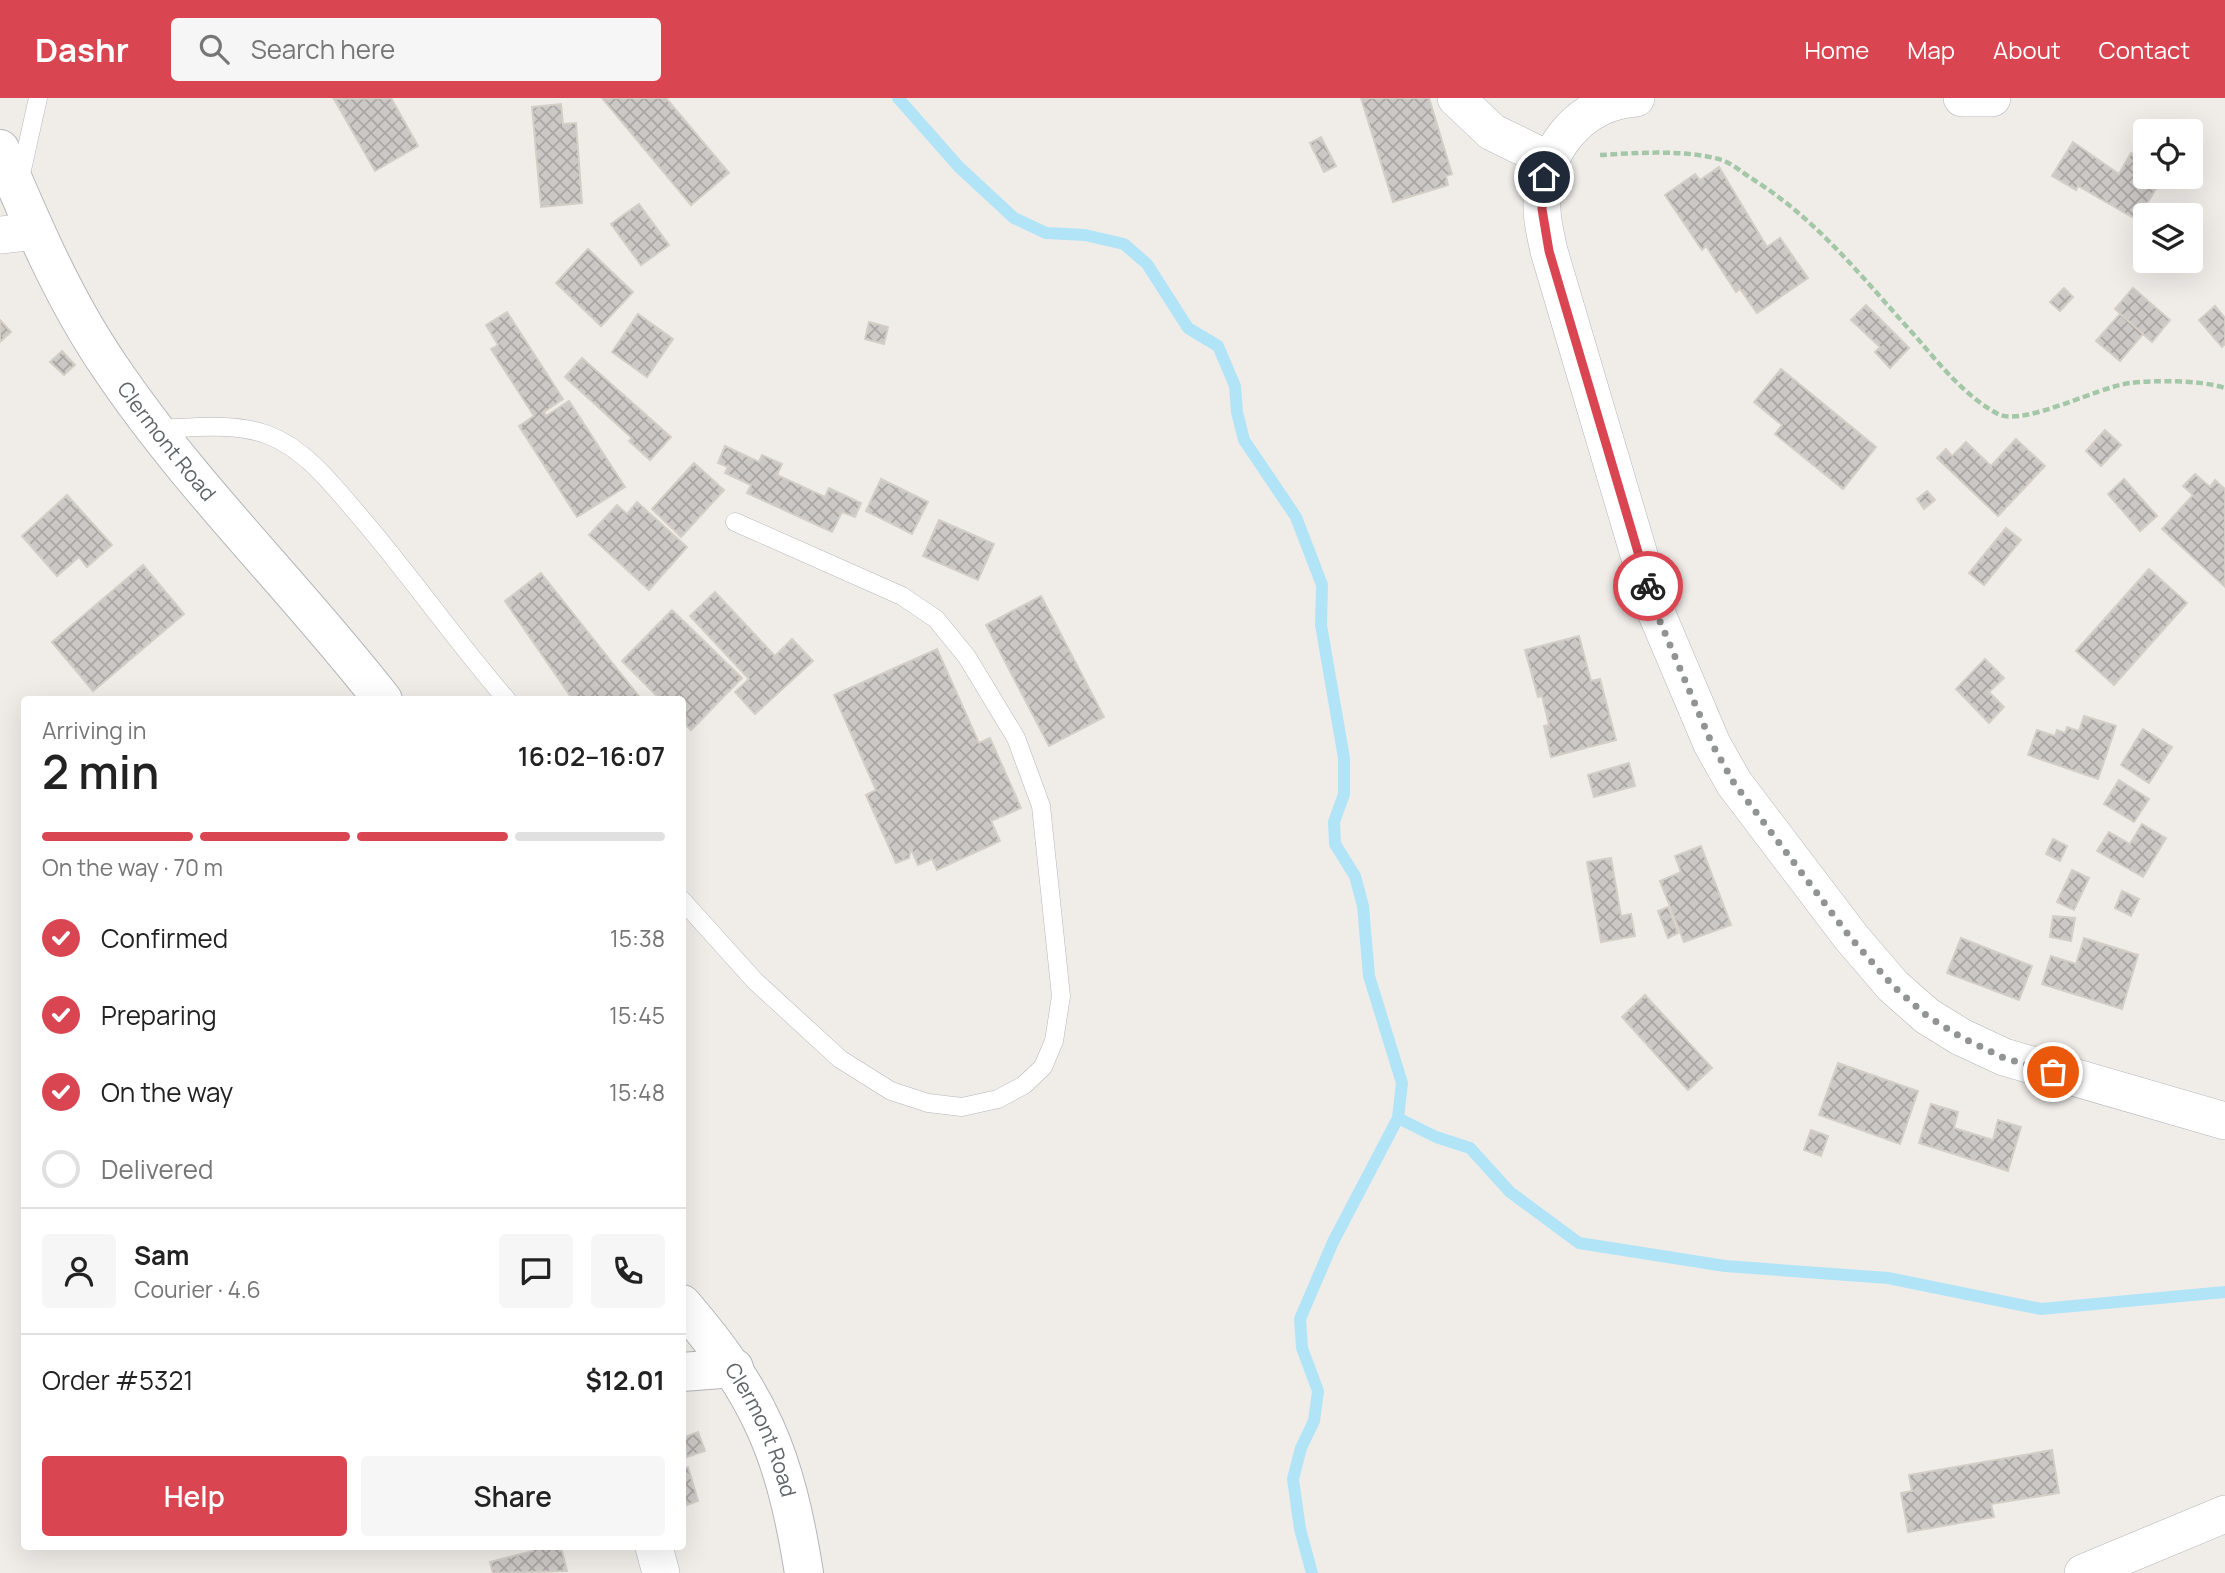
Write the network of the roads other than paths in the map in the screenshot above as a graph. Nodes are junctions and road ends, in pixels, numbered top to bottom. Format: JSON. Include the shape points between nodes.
{"nodes":[{"id":1,"x":38,"y":98,"type":"edge"},
{"id":2,"x":1456,"y":98,"type":"edge"},
{"id":3,"x":1636,"y":98,"type":"edge"},
{"id":4,"x":1962,"y":98,"type":"edge"},
{"id":5,"x":1992,"y":98,"type":"edge"},
{"id":6,"x":0,"y":149,"type":"edge"},
{"id":7,"x":1549,"y":160,"type":"junction"},
{"id":8,"x":18,"y":190,"type":"junction"},
{"id":9,"x":18,"y":233,"type":"edge"},
{"id":10,"x":156,"y":429,"type":"junction"},
{"id":11,"x":735,"y":522,"type":"dead end"},
{"id":12,"x":380,"y":696,"type":"edge"},
{"id":13,"x":504,"y":696,"type":"edge"},
{"id":14,"x":686,"y":904,"type":"edge"},
{"id":15,"x":2225,"y":1121,"type":"edge"},
{"id":16,"x":686,"y":1309,"type":"edge"},
{"id":17,"x":734,"y":1368,"type":"junction"},
{"id":18,"x":686,"y":1372,"type":"edge"},
{"id":19,"x":2225,"y":1514,"type":"edge"},
{"id":20,"x":655,"y":1550,"type":"edge"},
{"id":21,"x":661,"y":1573,"type":"edge"},
{"id":22,"x":804,"y":1573,"type":"edge"},
{"id":23,"x":2082,"y":1573,"type":"edge"}],
"edges":[{"from":1,"to":8,"type":"lane"},
{"from":2,"to":7,"type":"street","via":[[1492,132]]},
{"from":3,"to":7,"type":"street","via":[[1618,99],[1592,111],[1570,127]]},
{"from":4,"to":5,"type":"street"},
{"from":6,"to":8,"type":"street","name":"Clermont Road"},
{"from":7,"to":15,"type":"street","via":[[1542,209],[1549,251],[1644,572],[1656,612],[1712,744],[1734,783],[1850,937],[1927,1016],[2004,1058]]},
{"from":8,"to":9,"type":"street","name":"Clermont Road"},
{"from":9,"to":10,"type":"street","name":"Clermont Road"},
{"from":10,"to":12,"type":"street","name":"Clermont Road"},
{"from":10,"to":13,"type":"lane","via":[[251,431],[288,444],[310,461],[377,536]]},
{"from":11,"to":14,"type":"lane","via":[[902,596],[936,619],[967,657],[1016,738],[1041,806],[1060,996],[1054,1041],[1043,1067],[1024,1085],[998,1099],[962,1107],[928,1103],[891,1091],[841,1059],[755,981]]},
{"from":16,"to":17,"type":"street","name":"Clermont Road"},
{"from":17,"to":18,"type":"street"},
{"from":17,"to":22,"type":"street","name":"Clermont Road","via":[[781,1463]]},
{"from":19,"to":23,"type":"street"},
{"from":20,"to":21,"type":"street"}]}
